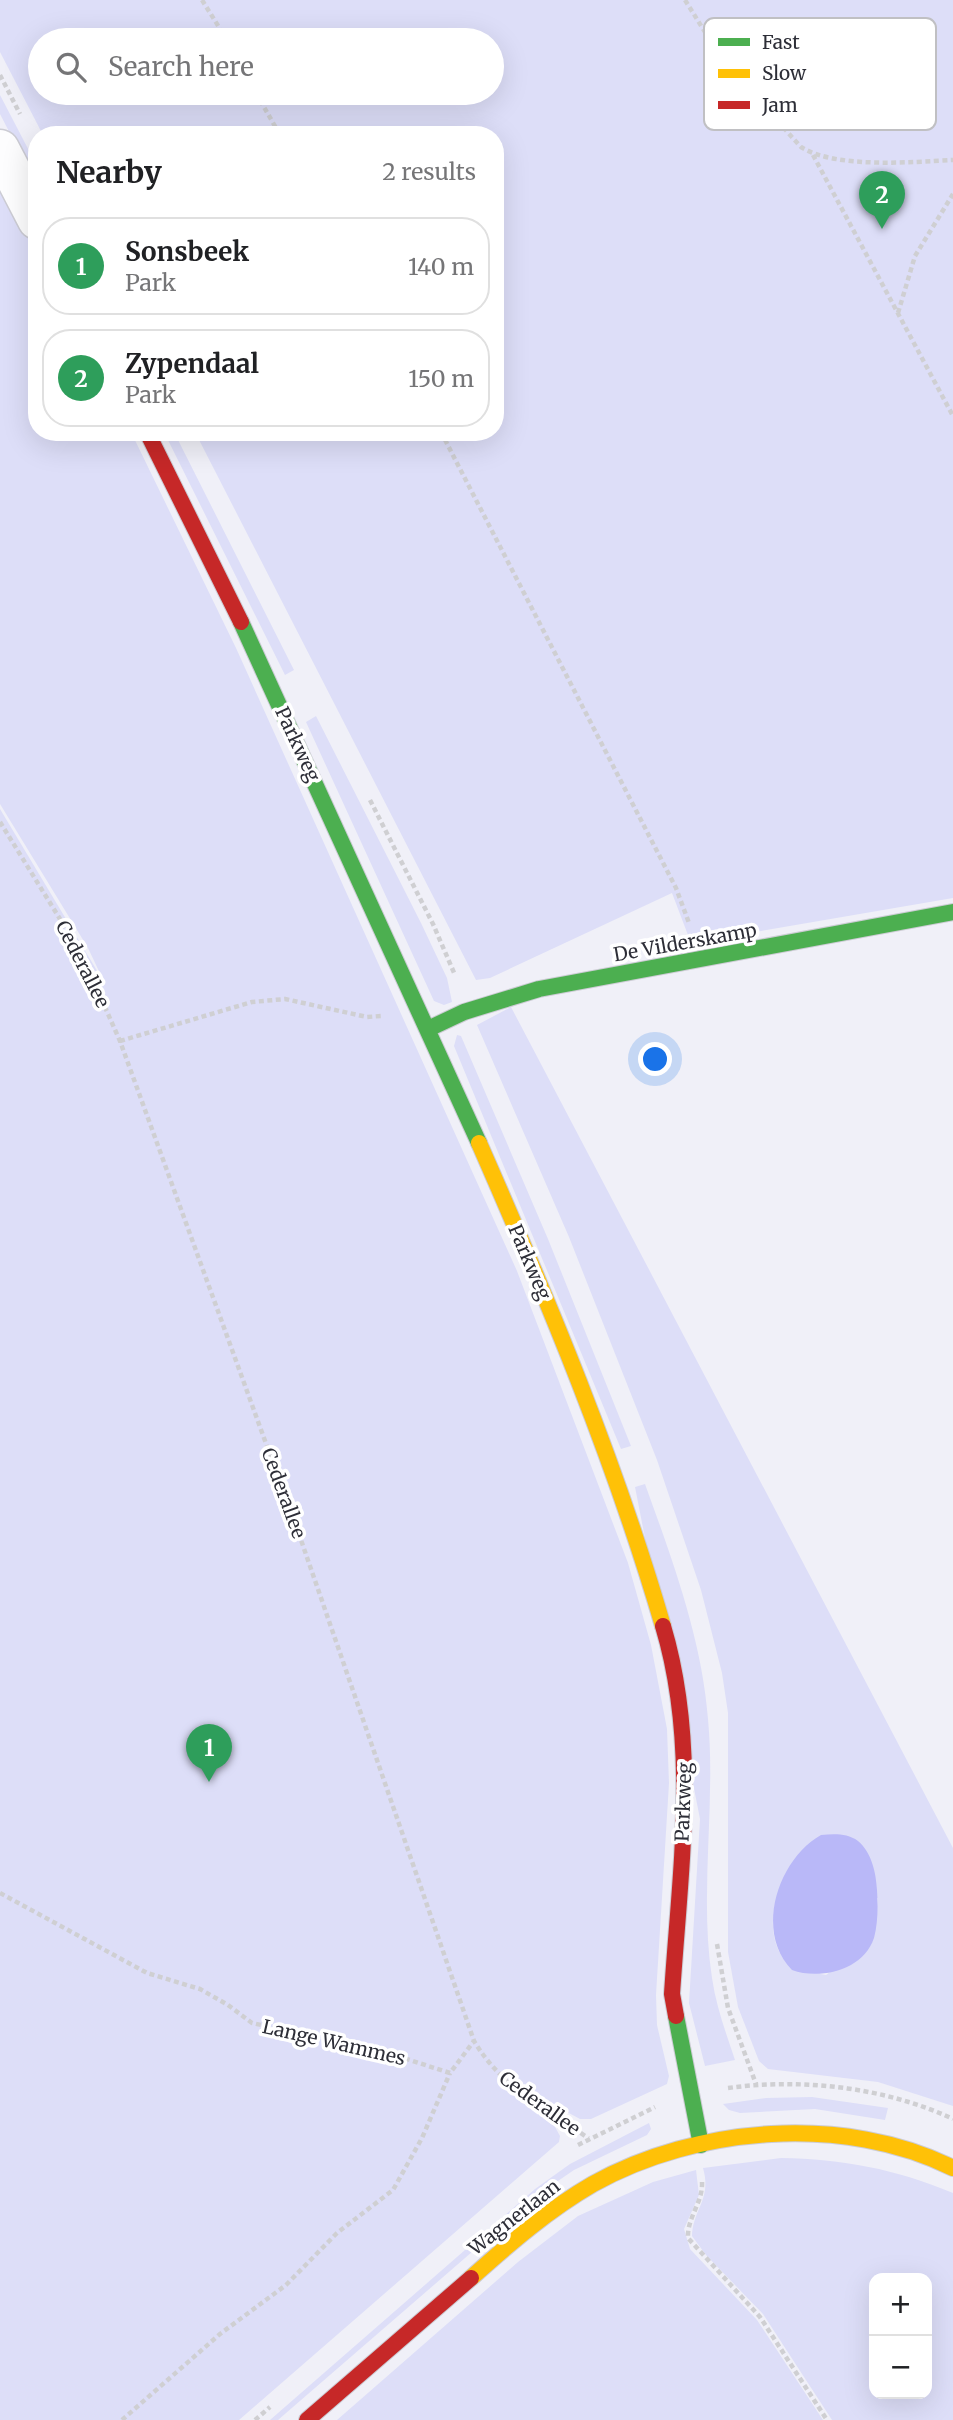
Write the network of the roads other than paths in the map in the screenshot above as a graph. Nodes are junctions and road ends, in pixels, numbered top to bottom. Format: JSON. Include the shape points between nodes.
{"nodes":[{"id":1,"x":12,"y":135,"type":"edge"},
{"id":2,"x":28,"y":189,"type":"edge"},
{"id":3,"x":151,"y":441,"type":"edge"},
{"id":4,"x":953,"y":912,"type":"edge"},
{"id":5,"x":428,"y":1028,"type":"junction"},
{"id":6,"x":701,"y":2145,"type":"junction"},
{"id":7,"x":953,"y":2168,"type":"edge"},
{"id":8,"x":307,"y":2420,"type":"edge"}],
"edges":[{"from":1,"to":2,"type":"street"},
{"from":3,"to":5,"type":"street","name":"Parkweg","via":[[251,641]]},
{"from":4,"to":5,"type":"street","name":"De Vilderskamp","via":[[539,989]]},
{"from":5,"to":6,"type":"street","name":"Parkweg","via":[[534,1268],[618,1487],[668,1642],[684,1727],[685,1786],[672,1994]]},
{"from":6,"to":7,"type":"street","name":"Wagnerlaan","via":[[759,2135],[842,2137],[912,2151]]},
{"from":6,"to":8,"type":"street","name":"Wagnerlaan","via":[[636,2163],[565,2200]]}]}
